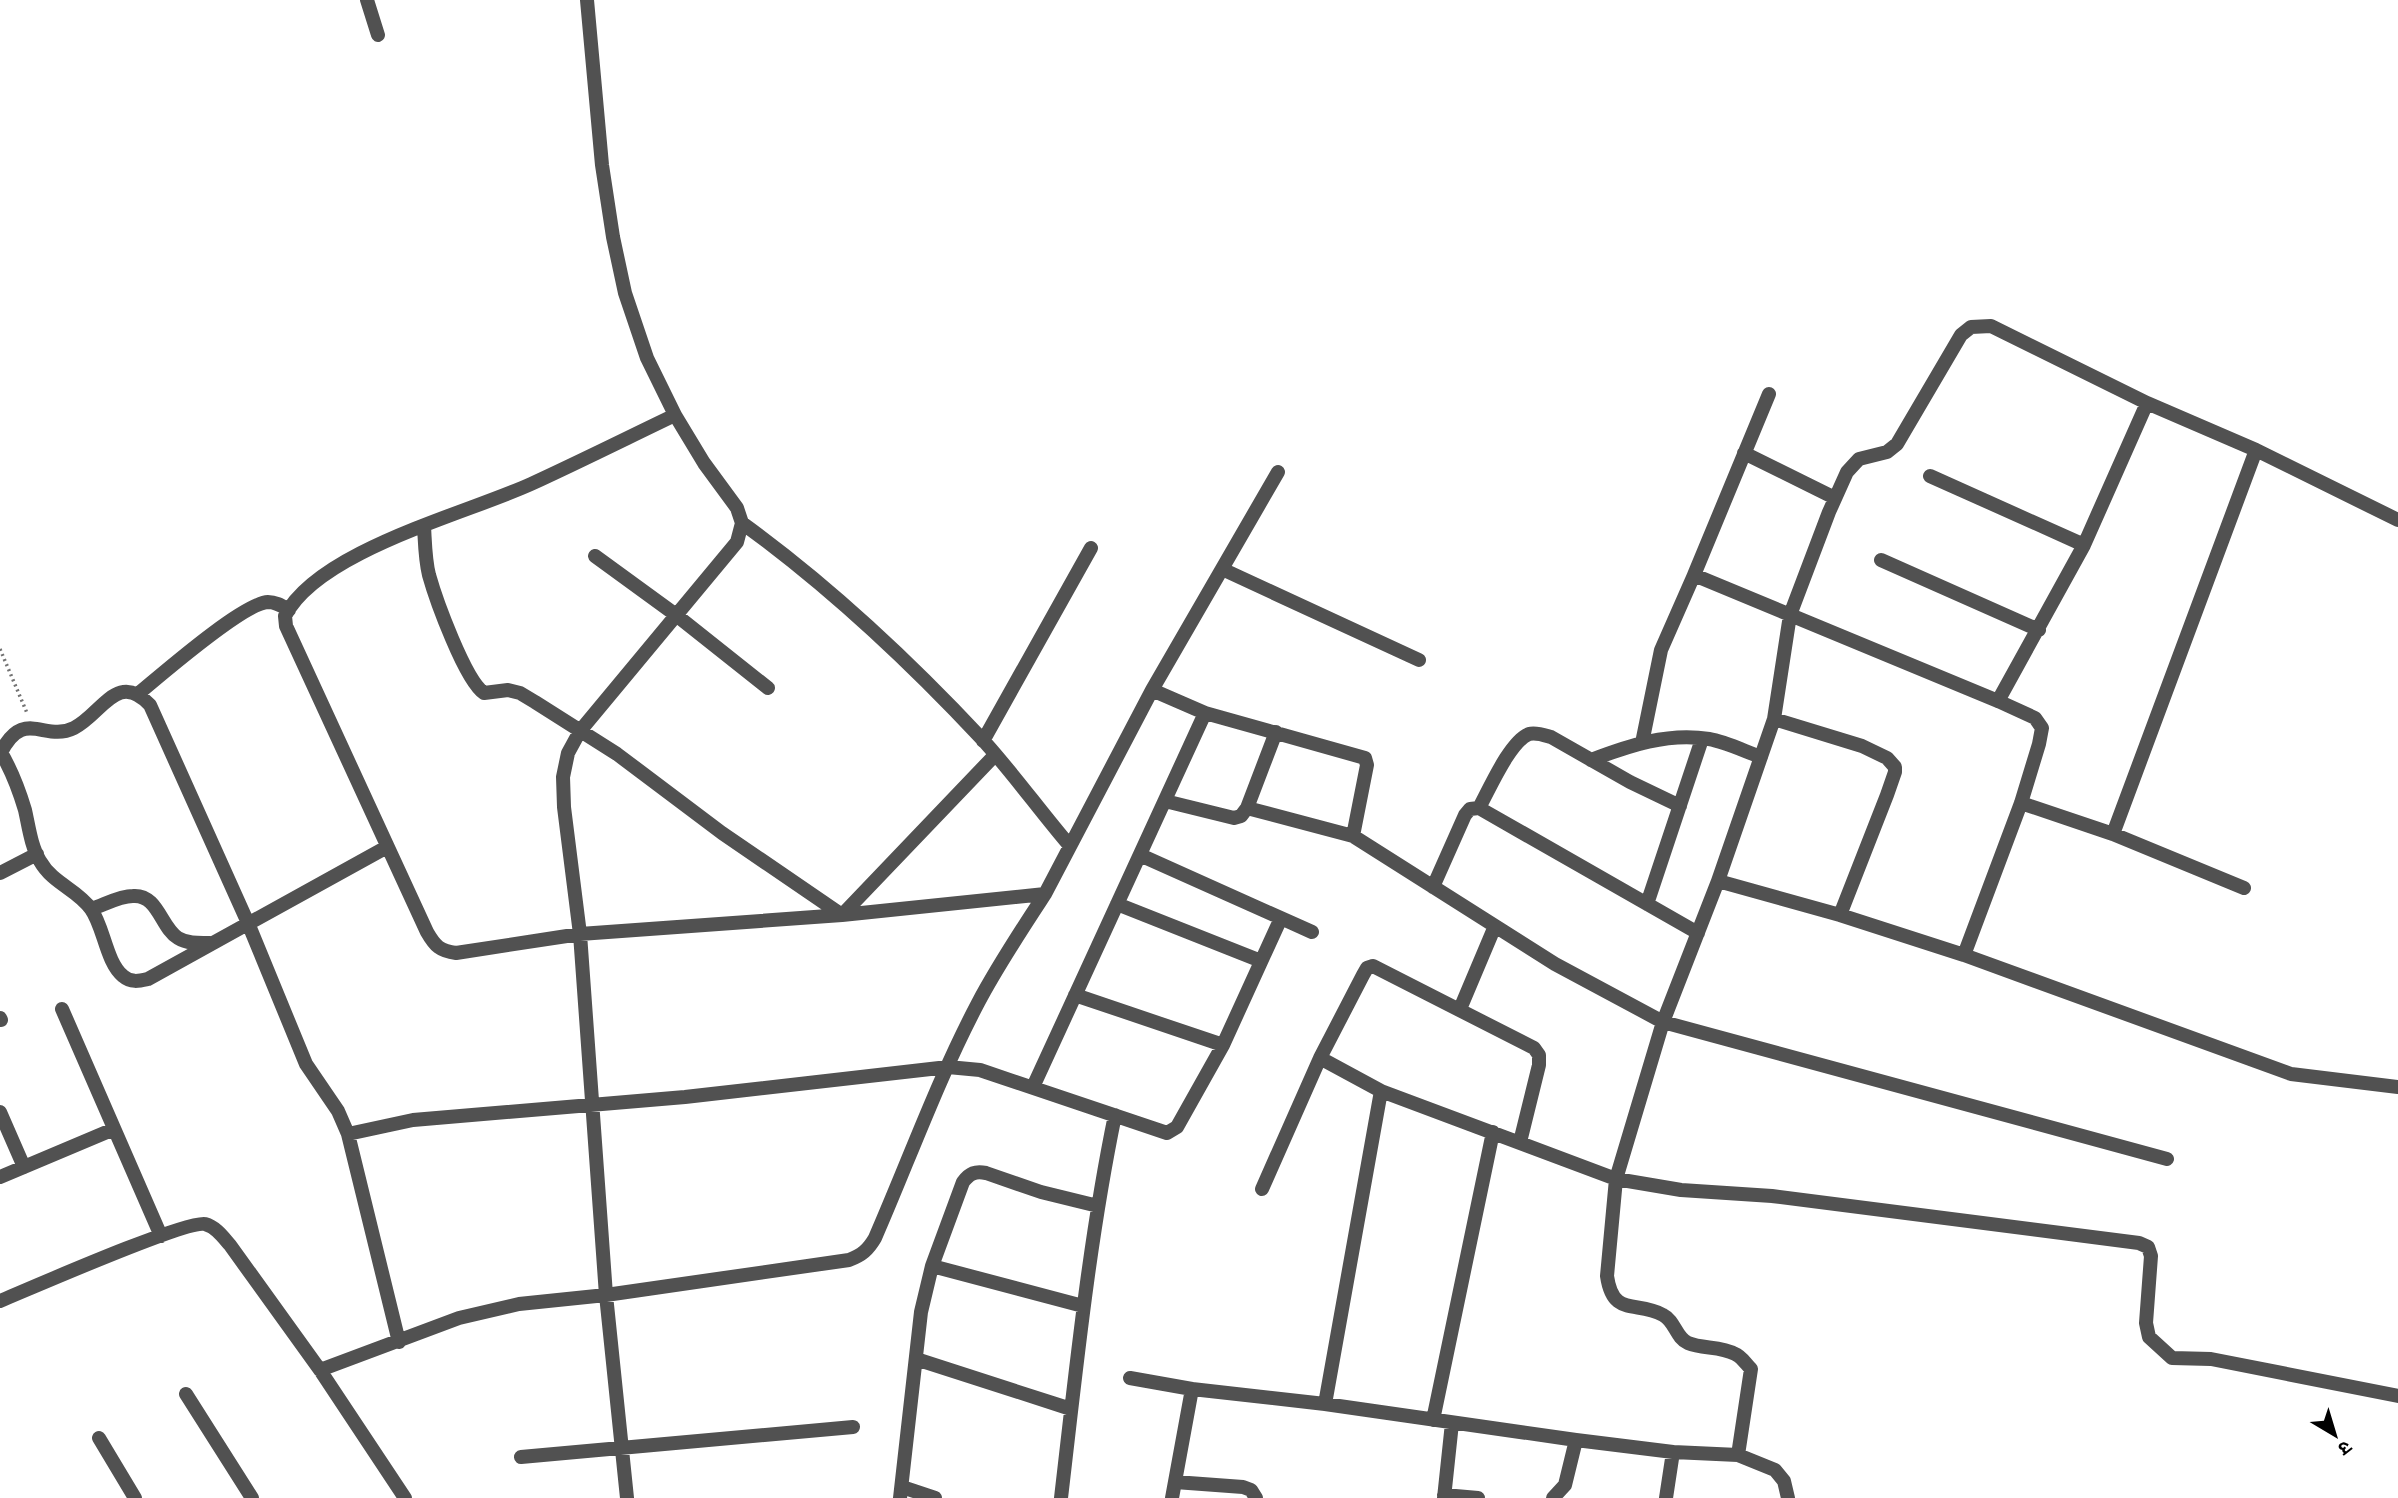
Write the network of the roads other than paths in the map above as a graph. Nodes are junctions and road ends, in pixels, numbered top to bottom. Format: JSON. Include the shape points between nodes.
{"nodes":[{"id":1,"x":367,"y":0,"type":"edge"},
{"id":2,"x":587,"y":0,"type":"edge"},
{"id":3,"x":378,"y":35,"type":"dead end"},
{"id":4,"x":1769,"y":394,"type":"dead end"},
{"id":5,"x":2147,"y":403,"type":"junction"},
{"id":6,"x":675,"y":415,"type":"junction"},
{"id":7,"x":2256,"y":450,"type":"junction"},
{"id":8,"x":1744,"y":453,"type":"junction"},
{"id":9,"x":1278,"y":472,"type":"dead end"},
{"id":10,"x":1930,"y":476,"type":"dead end"},
{"id":11,"x":1835,"y":498,"type":"junction"},
{"id":12,"x":2398,"y":520,"type":"edge"},
{"id":13,"x":742,"y":523,"type":"junction"},
{"id":14,"x":424,"y":526,"type":"junction"},
{"id":15,"x":2084,"y":545,"type":"junction"},
{"id":16,"x":1091,"y":548,"type":"dead end"},
{"id":17,"x":595,"y":556,"type":"dead end"},
{"id":18,"x":1881,"y":560,"type":"dead end"},
{"id":19,"x":1222,"y":569,"type":"junction"},
{"id":20,"x":1694,"y":575,"type":"junction"},
{"id":21,"x":289,"y":610,"type":"junction"},
{"id":22,"x":676,"y":615,"type":"junction"},
{"id":23,"x":1790,"y":615,"type":"junction"},
{"id":24,"x":2039,"y":630,"type":"junction"},
{"id":25,"x":1419,"y":660,"type":"dead end"},
{"id":26,"x":768,"y":688,"type":"dead end"},
{"id":27,"x":1152,"y":690,"type":"junction"},
{"id":28,"x":139,"y":693,"type":"junction"},
{"id":29,"x":1998,"y":701,"type":"junction"},
{"id":30,"x":1205,"y":713,"type":"junction"},
{"id":31,"x":1774,"y":719,"type":"junction"},
{"id":32,"x":580,"y":731,"type":"junction"},
{"id":33,"x":1276,"y":732,"type":"junction"},
{"id":34,"x":1702,"y":739,"type":"junction"},
{"id":35,"x":983,"y":741,"type":"junction"},
{"id":36,"x":1642,"y":743,"type":"junction"},
{"id":37,"x":0,"y":752,"type":"edge"},
{"id":38,"x":995,"y":755,"type":"junction"},
{"id":39,"x":1761,"y":757,"type":"junction"},
{"id":40,"x":1591,"y":760,"type":"junction"},
{"id":41,"x":1165,"y":801,"type":"junction"},
{"id":42,"x":2021,"y":803,"type":"junction"},
{"id":43,"x":1680,"y":806,"type":"junction"},
{"id":44,"x":1247,"y":808,"type":"junction"},
{"id":45,"x":1479,"y":808,"type":"junction"},
{"id":46,"x":2113,"y":834,"type":"junction"},
{"id":47,"x":1353,"y":836,"type":"junction"},
{"id":48,"x":1070,"y":846,"type":"junction"},
{"id":49,"x":387,"y":847,"type":"junction"},
{"id":50,"x":37,"y":854,"type":"junction"},
{"id":51,"x":1140,"y":855,"type":"junction"},
{"id":52,"x":0,"y":873,"type":"edge"},
{"id":53,"x":1718,"y":881,"type":"junction"},
{"id":54,"x":1433,"y":887,"type":"junction"},
{"id":55,"x":2244,"y":888,"type":"dead end"},
{"id":56,"x":1045,"y":894,"type":"junction"},
{"id":57,"x":1117,"y":904,"type":"junction"},
{"id":58,"x":1647,"y":904,"type":"junction"},
{"id":59,"x":91,"y":909,"type":"junction"},
{"id":60,"x":842,"y":915,"type":"junction"},
{"id":61,"x":1840,"y":915,"type":"junction"},
{"id":62,"x":1281,"y":918,"type":"junction"},
{"id":63,"x":248,"y":923,"type":"junction"},
{"id":64,"x":1495,"y":926,"type":"junction"},
{"id":65,"x":1312,"y":932,"type":"dead end"},
{"id":66,"x":1698,"y":933,"type":"junction"},
{"id":67,"x":580,"y":934,"type":"junction"},
{"id":68,"x":212,"y":943,"type":"junction"},
{"id":69,"x":1964,"y":955,"type":"junction"},
{"id":70,"x":1261,"y":961,"type":"junction"},
{"id":71,"x":1075,"y":995,"type":"junction"},
{"id":72,"x":62,"y":1009,"type":"dead end"},
{"id":73,"x":1460,"y":1009,"type":"junction"},
{"id":74,"x":1664,"y":1022,"type":"junction"},
{"id":75,"x":1223,"y":1045,"type":"junction"},
{"id":76,"x":1321,"y":1058,"type":"junction"},
{"id":77,"x":948,"y":1067,"type":"junction"},
{"id":78,"x":1033,"y":1087,"type":"junction"},
{"id":79,"x":2398,"y":1087,"type":"edge"},
{"id":80,"x":1381,"y":1091,"type":"junction"},
{"id":81,"x":591,"y":1106,"type":"junction"},
{"id":82,"x":0,"y":1112,"type":"edge"},
{"id":83,"x":1115,"y":1115,"type":"junction"},
{"id":84,"x":114,"y":1129,"type":"junction"},
{"id":85,"x":1493,"y":1132,"type":"junction"},
{"id":86,"x":348,"y":1133,"type":"junction"},
{"id":87,"x":1520,"y":1142,"type":"junction"},
{"id":88,"x":2167,"y":1159,"type":"dead end"},
{"id":89,"x":24,"y":1167,"type":"junction"},
{"id":90,"x":0,"y":1177,"type":"edge"},
{"id":91,"x":1616,"y":1179,"type":"junction"},
{"id":92,"x":1262,"y":1189,"type":"dead end"},
{"id":93,"x":1098,"y":1206,"type":"junction"},
{"id":94,"x":161,"y":1236,"type":"junction"},
{"id":95,"x":932,"y":1266,"type":"junction"},
{"id":96,"x":606,"y":1295,"type":"junction"},
{"id":97,"x":0,"y":1301,"type":"edge"},
{"id":98,"x":1083,"y":1306,"type":"junction"},
{"id":99,"x":399,"y":1342,"type":"junction"},
{"id":100,"x":915,"y":1359,"type":"junction"},
{"id":101,"x":320,"y":1370,"type":"junction"},
{"id":102,"x":1130,"y":1378,"type":"dead end"},
{"id":103,"x":1192,"y":1389,"type":"junction"},
{"id":104,"x":186,"y":1394,"type":"dead end"},
{"id":105,"x":2398,"y":1396,"type":"edge"},
{"id":106,"x":1325,"y":1404,"type":"junction"},
{"id":107,"x":1071,"y":1409,"type":"junction"},
{"id":108,"x":1433,"y":1420,"type":"junction"},
{"id":109,"x":1452,"y":1423,"type":"junction"},
{"id":110,"x":853,"y":1427,"type":"dead end"},
{"id":111,"x":99,"y":1438,"type":"dead end"},
{"id":112,"x":1576,"y":1440,"type":"junction"},
{"id":113,"x":622,"y":1447,"type":"junction"},
{"id":114,"x":1673,"y":1452,"type":"junction"},
{"id":115,"x":1738,"y":1455,"type":"junction"},
{"id":116,"x":520,"y":1457,"type":"dead end"},
{"id":117,"x":1175,"y":1482,"type":"junction"},
{"id":118,"x":901,"y":1492,"type":"edge"},
{"id":119,"x":1444,"y":1497,"type":"edge"},
{"id":120,"x":135,"y":1498,"type":"edge"},
{"id":121,"x":252,"y":1498,"type":"edge"},
{"id":122,"x":405,"y":1498,"type":"edge"},
{"id":123,"x":627,"y":1498,"type":"edge"},
{"id":124,"x":935,"y":1498,"type":"edge"},
{"id":125,"x":1061,"y":1498,"type":"edge"},
{"id":126,"x":1172,"y":1498,"type":"edge"},
{"id":127,"x":1256,"y":1498,"type":"edge"},
{"id":128,"x":1478,"y":1498,"type":"edge"},
{"id":129,"x":1553,"y":1498,"type":"edge"},
{"id":130,"x":1666,"y":1498,"type":"edge"},
{"id":131,"x":1788,"y":1498,"type":"edge"}],
"edges":[{"from":1,"to":3,"type":"street"},
{"from":2,"to":6,"type":"street","via":[[612,237],[647,358]]},
{"from":4,"to":8,"type":"street"},
{"from":5,"to":7,"type":"street"},
{"from":5,"to":11,"type":"street","via":[[1991,326],[1971,327],[1961,335],[1897,444],[1887,452],[1859,459]]},
{"from":5,"to":15,"type":"street"},
{"from":6,"to":13,"type":"street","via":[[737,508]]},
{"from":6,"to":14,"type":"street","via":[[529,485]]},
{"from":7,"to":12,"type":"street"},
{"from":7,"to":46,"type":"street"},
{"from":8,"to":11,"type":"street"},
{"from":8,"to":20,"type":"street"},
{"from":9,"to":19,"type":"street"},
{"from":10,"to":15,"type":"street"},
{"from":11,"to":23,"type":"street"},
{"from":13,"to":22,"type":"street","via":[[737,542]]},
{"from":13,"to":35,"type":"street","via":[[828,589]]},
{"from":14,"to":21,"type":"street","via":[[324,574]]},
{"from":14,"to":32,"type":"street","via":[[429,575],[477,688],[484,693],[520,693]]},
{"from":15,"to":24,"type":"street"},
{"from":16,"to":35,"type":"street"},
{"from":17,"to":22,"type":"street"},
{"from":18,"to":24,"type":"street"},
{"from":19,"to":25,"type":"street"},
{"from":19,"to":27,"type":"street"},
{"from":20,"to":23,"type":"street"},
{"from":20,"to":36,"type":"street","via":[[1661,650]]},
{"from":21,"to":28,"type":"street","via":[[260,604],[189,651]]},
{"from":21,"to":49,"type":"street","via":[[286,626]]},
{"from":22,"to":26,"type":"street"},
{"from":22,"to":32,"type":"street"},
{"from":23,"to":29,"type":"street"},
{"from":23,"to":31,"type":"street"},
{"from":24,"to":29,"type":"street"},
{"from":27,"to":30,"type":"street"},
{"from":27,"to":48,"type":"street"},
{"from":28,"to":37,"type":"street","via":[[113,696],[73,729],[32,728],[14,733]]},
{"from":28,"to":63,"type":"street","via":[[150,705]]},
{"from":29,"to":42,"type":"street","via":[[2035,718],[2042,728]]},
{"from":30,"to":33,"type":"street"},
{"from":30,"to":41,"type":"street"},
{"from":31,"to":39,"type":"street"},
{"from":31,"to":61,"type":"street","via":[[1862,746],[1895,767]]},
{"from":32,"to":60,"type":"street"},
{"from":32,"to":67,"type":"street","via":[[568,753],[563,777]]},
{"from":33,"to":44,"type":"street"},
{"from":33,"to":47,"type":"street","via":[[1365,758]]},
{"from":34,"to":36,"type":"street"},
{"from":34,"to":39,"type":"street"},
{"from":34,"to":43,"type":"street"},
{"from":35,"to":38,"type":"street"},
{"from":36,"to":40,"type":"street"},
{"from":37,"to":50,"type":"street","via":[[17,785]]},
{"from":38,"to":48,"type":"street"},
{"from":38,"to":60,"type":"street"},
{"from":39,"to":53,"type":"street"},
{"from":40,"to":43,"type":"street"},
{"from":40,"to":45,"type":"street","via":[[1551,737],[1527,735],[1514,747]]},
{"from":41,"to":44,"type":"street","via":[[1234,818]]},
{"from":41,"to":51,"type":"street"},
{"from":42,"to":46,"type":"street"},
{"from":42,"to":69,"type":"street"},
{"from":43,"to":58,"type":"street"},
{"from":44,"to":47,"type":"street"},
{"from":45,"to":54,"type":"street","via":[[1465,814]]},
{"from":45,"to":58,"type":"street"},
{"from":46,"to":55,"type":"street"},
{"from":47,"to":54,"type":"street"},
{"from":48,"to":56,"type":"street"},
{"from":49,"to":63,"type":"street"},
{"from":49,"to":67,"type":"street","via":[[427,932],[444,952]]},
{"from":50,"to":52,"type":"street"},
{"from":50,"to":59,"type":"street","via":[[54,881]]},
{"from":51,"to":57,"type":"street"},
{"from":51,"to":62,"type":"street"},
{"from":53,"to":61,"type":"street"},
{"from":53,"to":66,"type":"street"},
{"from":54,"to":64,"type":"street"},
{"from":56,"to":60,"type":"street"},
{"from":56,"to":77,"type":"street","via":[[990,981]]},
{"from":57,"to":70,"type":"street"},
{"from":57,"to":71,"type":"street"},
{"from":58,"to":66,"type":"street"},
{"from":59,"to":68,"type":"street","via":[[131,895],[141,897],[157,910],[175,936]]},
{"from":59,"to":68,"type":"street","via":[[116,967],[134,982],[148,979]]},
{"from":60,"to":67,"type":"street"},
{"from":61,"to":69,"type":"street"},
{"from":62,"to":65,"type":"street"},
{"from":62,"to":70,"type":"street"},
{"from":63,"to":68,"type":"street"},
{"from":63,"to":86,"type":"street","via":[[306,1064]]},
{"from":64,"to":73,"type":"street"},
{"from":64,"to":74,"type":"street"},
{"from":66,"to":74,"type":"street"},
{"from":67,"to":81,"type":"street"},
{"from":69,"to":79,"type":"street","via":[[2291,1074]]},
{"from":70,"to":75,"type":"street"},
{"from":71,"to":75,"type":"street"},
{"from":71,"to":78,"type":"street"},
{"from":72,"to":84,"type":"street"},
{"from":73,"to":76,"type":"street","via":[[1373,966],[1367,968]]},
{"from":73,"to":87,"type":"street","via":[[1523,1041],[1539,1055]]},
{"from":74,"to":88,"type":"street"},
{"from":74,"to":91,"type":"street"},
{"from":75,"to":83,"type":"street","via":[[1173,1130],[1163,1132]]},
{"from":76,"to":80,"type":"street"},
{"from":76,"to":92,"type":"street"},
{"from":77,"to":78,"type":"street","via":[[980,1070]]},
{"from":77,"to":81,"type":"street"},
{"from":77,"to":96,"type":"street","via":[[875,1238],[860,1256]]},
{"from":78,"to":83,"type":"street"},
{"from":80,"to":85,"type":"street"},
{"from":80,"to":106,"type":"street"},
{"from":81,"to":86,"type":"street","via":[[413,1120]]},
{"from":81,"to":96,"type":"street"},
{"from":82,"to":89,"type":"street"},
{"from":83,"to":93,"type":"street"},
{"from":84,"to":89,"type":"street"},
{"from":84,"to":94,"type":"street"},
{"from":85,"to":87,"type":"street"},
{"from":85,"to":108,"type":"street"},
{"from":86,"to":99,"type":"street"},
{"from":87,"to":91,"type":"street"},
{"from":89,"to":90,"type":"street"},
{"from":91,"to":105,"type":"street","via":[[2139,1243],[2148,1247],[2151,1256],[2148,1337],[2172,1358],[2211,1359]]},
{"from":91,"to":115,"type":"street","via":[[1609,1292],[1623,1304],[1663,1314],[1687,1343],[1736,1354],[1751,1369]]},
{"from":93,"to":95,"type":"street","via":[[977,1171],[963,1182]]},
{"from":93,"to":98,"type":"street"},
{"from":94,"to":97,"type":"street"},
{"from":94,"to":101,"type":"street","via":[[191,1225],[205,1224],[217,1231]]},
{"from":95,"to":98,"type":"street"},
{"from":95,"to":100,"type":"street"},
{"from":96,"to":99,"type":"street","via":[[519,1304],[459,1318]]},
{"from":96,"to":113,"type":"street"},
{"from":98,"to":107,"type":"street"},
{"from":99,"to":101,"type":"street"},
{"from":100,"to":107,"type":"street"},
{"from":100,"to":118,"type":"street"},
{"from":101,"to":122,"type":"street"},
{"from":102,"to":103,"type":"street"},
{"from":103,"to":106,"type":"street"},
{"from":103,"to":117,"type":"street"},
{"from":104,"to":121,"type":"street"},
{"from":106,"to":108,"type":"street"},
{"from":107,"to":125,"type":"street"},
{"from":108,"to":109,"type":"street"},
{"from":109,"to":112,"type":"street"},
{"from":109,"to":119,"type":"street"},
{"from":110,"to":113,"type":"street"},
{"from":111,"to":120,"type":"street"},
{"from":112,"to":114,"type":"street"},
{"from":112,"to":129,"type":"street","via":[[1565,1485]]},
{"from":113,"to":116,"type":"street"},
{"from":113,"to":123,"type":"street"},
{"from":114,"to":115,"type":"street"},
{"from":114,"to":130,"type":"street"},
{"from":115,"to":131,"type":"street","via":[[1775,1470],[1784,1481]]},
{"from":117,"to":126,"type":"street"},
{"from":117,"to":127,"type":"street","via":[[1243,1488]]},
{"from":118,"to":124,"type":"street"},
{"from":119,"to":128,"type":"street"}]}
